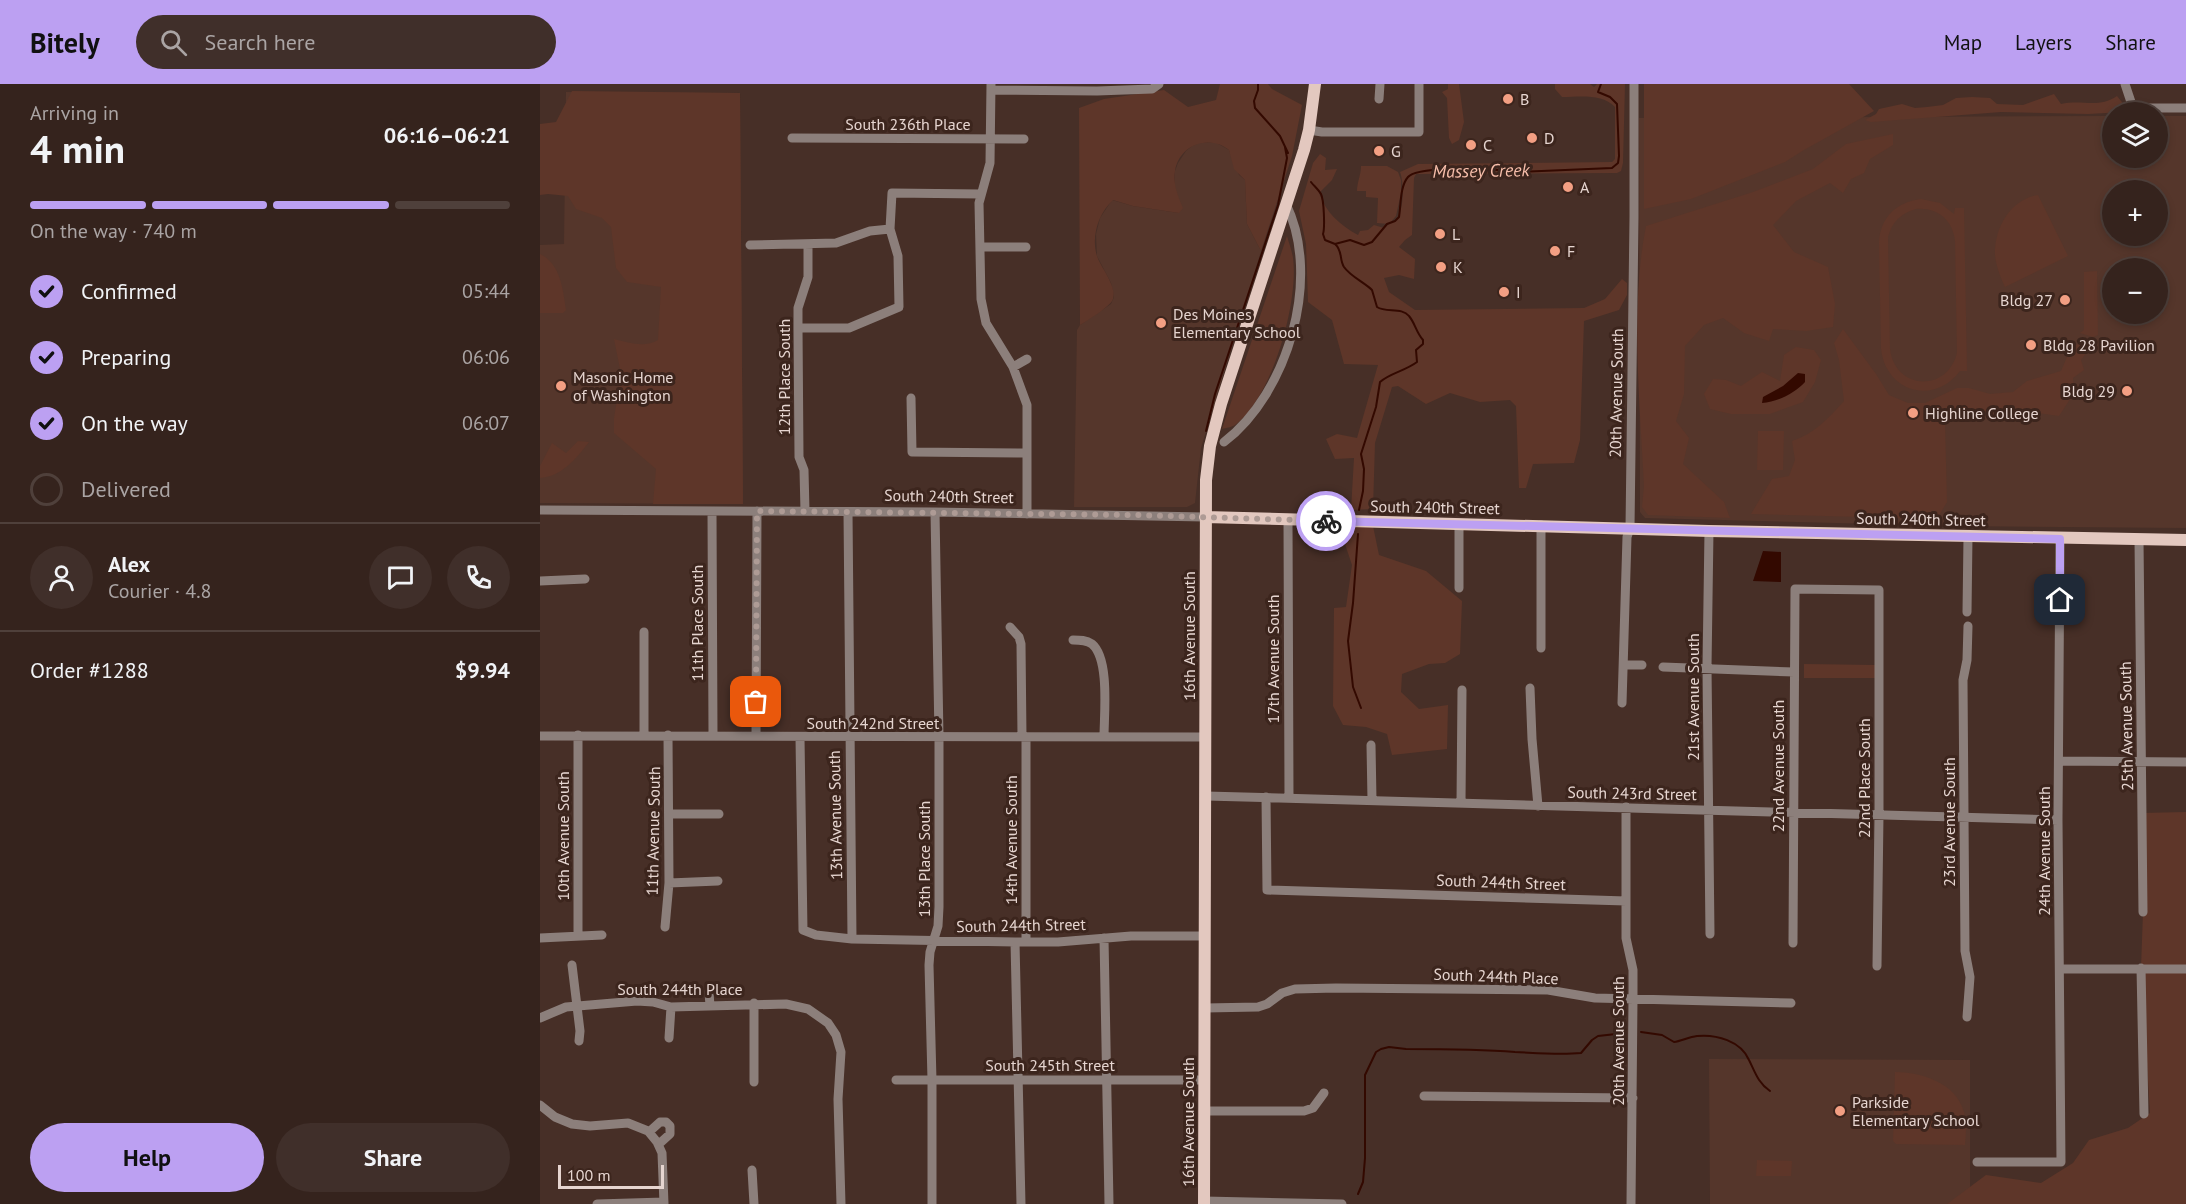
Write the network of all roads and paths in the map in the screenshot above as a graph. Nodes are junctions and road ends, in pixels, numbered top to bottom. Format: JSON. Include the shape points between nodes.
{"nodes":[{"id":1,"x":1159,"y":84,"type":"edge"},
{"id":2,"x":1315,"y":84,"type":"edge"},
{"id":3,"x":1380,"y":84,"type":"edge"},
{"id":4,"x":1419,"y":84,"type":"edge"},
{"id":5,"x":1634,"y":84,"type":"edge"},
{"id":6,"x":2125,"y":84,"type":"edge"},
{"id":7,"x":991,"y":87,"type":"edge"},
{"id":8,"x":1379,"y":99,"type":"dead end"},
{"id":9,"x":2186,"y":108,"type":"edge"},
{"id":10,"x":1309,"y":130,"type":"junction"},
{"id":11,"x":792,"y":138,"type":"dead end"},
{"id":12,"x":990,"y":139,"type":"junction"},
{"id":13,"x":1024,"y":139,"type":"dead end"},
{"id":14,"x":981,"y":194,"type":"junction"},
{"id":15,"x":1286,"y":204,"type":"junction"},
{"id":16,"x":890,"y":229,"type":"junction"},
{"id":17,"x":808,"y":244,"type":"junction"},
{"id":18,"x":750,"y":245,"type":"dead end"},
{"id":19,"x":980,"y":247,"type":"junction"},
{"id":20,"x":1026,"y":247,"type":"dead end"},
{"id":21,"x":798,"y":328,"type":"junction"},
{"id":22,"x":1027,"y":359,"type":"dead end"},
{"id":23,"x":1013,"y":368,"type":"junction"},
{"id":24,"x":911,"y":398,"type":"dead end"},
{"id":25,"x":1224,"y":442,"type":"dead end"},
{"id":26,"x":1027,"y":453,"type":"junction"},
{"id":27,"x":540,"y":510,"type":"edge"},
{"id":28,"x":712,"y":511,"type":"junction"},
{"id":29,"x":757,"y":511,"type":"junction"},
{"id":30,"x":805,"y":511,"type":"junction"},
{"id":31,"x":848,"y":512,"type":"junction"},
{"id":32,"x":935,"y":512,"type":"junction"},
{"id":33,"x":1027,"y":514,"type":"junction"},
{"id":34,"x":1205,"y":516,"type":"junction"},
{"id":35,"x":1288,"y":520,"type":"junction"},
{"id":36,"x":1459,"y":524,"type":"junction"},
{"id":37,"x":1541,"y":525,"type":"junction"},
{"id":38,"x":1629,"y":528,"type":"junction"},
{"id":39,"x":1709,"y":531,"type":"junction"},
{"id":40,"x":1968,"y":537,"type":"junction"},
{"id":41,"x":2060,"y":539,"type":"junction"},
{"id":42,"x":2139,"y":540,"type":"junction"},
{"id":43,"x":2186,"y":540,"type":"edge"},
{"id":44,"x":585,"y":579,"type":"dead end"},
{"id":45,"x":540,"y":581,"type":"edge"},
{"id":46,"x":1459,"y":588,"type":"dead end"},
{"id":47,"x":1878,"y":590,"type":"joint"},
{"id":48,"x":1967,"y":612,"type":"dead end"},
{"id":49,"x":1968,"y":626,"type":"dead end"},
{"id":50,"x":1010,"y":627,"type":"dead end"},
{"id":51,"x":644,"y":632,"type":"dead end"},
{"id":52,"x":1073,"y":640,"type":"dead end"},
{"id":53,"x":1541,"y":648,"type":"dead end"},
{"id":54,"x":1624,"y":665,"type":"junction"},
{"id":55,"x":1642,"y":665,"type":"dead end"},
{"id":56,"x":1663,"y":667,"type":"dead end"},
{"id":57,"x":1707,"y":668,"type":"junction"},
{"id":58,"x":1794,"y":672,"type":"junction"},
{"id":59,"x":1530,"y":688,"type":"dead end"},
{"id":60,"x":1462,"y":690,"type":"dead end"},
{"id":61,"x":1622,"y":703,"type":"dead end"},
{"id":62,"x":578,"y":735,"type":"junction"},
{"id":63,"x":644,"y":735,"type":"junction"},
{"id":64,"x":668,"y":735,"type":"junction"},
{"id":65,"x":713,"y":735,"type":"junction"},
{"id":66,"x":756,"y":735,"type":"junction"},
{"id":67,"x":540,"y":736,"type":"edge"},
{"id":68,"x":939,"y":737,"type":"junction"},
{"id":69,"x":1024,"y":737,"type":"junction"},
{"id":70,"x":1104,"y":737,"type":"junction"},
{"id":71,"x":1206,"y":737,"type":"junction"},
{"id":72,"x":800,"y":738,"type":"junction"},
{"id":73,"x":850,"y":738,"type":"junction"},
{"id":74,"x":1371,"y":745,"type":"dead end"},
{"id":75,"x":2059,"y":761,"type":"junction"},
{"id":76,"x":2141,"y":761,"type":"junction"},
{"id":77,"x":2186,"y":762,"type":"edge"},
{"id":78,"x":1206,"y":796,"type":"junction"},
{"id":79,"x":1266,"y":797,"type":"junction"},
{"id":80,"x":1289,"y":798,"type":"junction"},
{"id":81,"x":1372,"y":800,"type":"junction"},
{"id":82,"x":1461,"y":803,"type":"junction"},
{"id":83,"x":1538,"y":806,"type":"junction"},
{"id":84,"x":1626,"y":807,"type":"junction"},
{"id":85,"x":1708,"y":810,"type":"junction"},
{"id":86,"x":1793,"y":812,"type":"junction"},
{"id":87,"x":669,"y":814,"type":"junction"},
{"id":88,"x":719,"y":814,"type":"dead end"},
{"id":89,"x":1879,"y":815,"type":"junction"},
{"id":90,"x":1964,"y":816,"type":"junction"},
{"id":91,"x":2058,"y":820,"type":"junction"},
{"id":92,"x":718,"y":881,"type":"dead end"},
{"id":93,"x":669,"y":883,"type":"junction"},
{"id":94,"x":1626,"y":901,"type":"junction"},
{"id":95,"x":2143,"y":912,"type":"dead end"},
{"id":96,"x":665,"y":927,"type":"dead end"},
{"id":97,"x":1710,"y":934,"type":"dead end"},
{"id":98,"x":578,"y":935,"type":"junction"},
{"id":99,"x":602,"y":935,"type":"dead end"},
{"id":100,"x":1205,"y":936,"type":"junction"},
{"id":101,"x":540,"y":938,"type":"edge"},
{"id":102,"x":1104,"y":938,"type":"junction"},
{"id":103,"x":852,"y":939,"type":"junction"},
{"id":104,"x":934,"y":941,"type":"junction"},
{"id":105,"x":1015,"y":942,"type":"junction"},
{"id":106,"x":1026,"y":942,"type":"junction"},
{"id":107,"x":1793,"y":943,"type":"dead end"},
{"id":108,"x":572,"y":965,"type":"dead end"},
{"id":109,"x":1877,"y":966,"type":"dead end"},
{"id":110,"x":2141,"y":968,"type":"junction"},
{"id":111,"x":2061,"y":969,"type":"junction"},
{"id":112,"x":2186,"y":969,"type":"edge"},
{"id":113,"x":709,"y":992,"type":"dead end"},
{"id":114,"x":622,"y":993,"type":"dead end"},
{"id":115,"x":795,"y":994,"type":"dead end"},
{"id":116,"x":1634,"y":999,"type":"junction"},
{"id":117,"x":754,"y":1003,"type":"junction"},
{"id":118,"x":1791,"y":1003,"type":"dead end"},
{"id":119,"x":623,"y":1004,"type":"junction"},
{"id":120,"x":793,"y":1005,"type":"junction"},
{"id":121,"x":576,"y":1006,"type":"junction"},
{"id":122,"x":710,"y":1006,"type":"junction"},
{"id":123,"x":670,"y":1007,"type":"junction"},
{"id":124,"x":1205,"y":1008,"type":"junction"},
{"id":125,"x":1967,"y":1017,"type":"dead end"},
{"id":126,"x":540,"y":1018,"type":"edge"},
{"id":127,"x":669,"y":1038,"type":"dead end"},
{"id":128,"x":579,"y":1041,"type":"dead end"},
{"id":129,"x":896,"y":1080,"type":"dead end"},
{"id":130,"x":932,"y":1080,"type":"junction"},
{"id":131,"x":1019,"y":1080,"type":"junction"},
{"id":132,"x":1107,"y":1080,"type":"junction"},
{"id":133,"x":1205,"y":1080,"type":"junction"},
{"id":134,"x":754,"y":1082,"type":"dead end"},
{"id":135,"x":1324,"y":1093,"type":"dead end"},
{"id":136,"x":1424,"y":1096,"type":"dead end"},
{"id":137,"x":1634,"y":1098,"type":"junction"},
{"id":138,"x":543,"y":1111,"type":"edge"},
{"id":139,"x":1204,"y":1111,"type":"junction"},
{"id":140,"x":2144,"y":1114,"type":"dead end"},
{"id":141,"x":654,"y":1138,"type":"junction"},
{"id":142,"x":1977,"y":1162,"type":"dead end"},
{"id":143,"x":752,"y":1170,"type":"dead end"},
{"id":144,"x":664,"y":1203,"type":"edge"},
{"id":145,"x":1204,"y":1203,"type":"edge"},
{"id":146,"x":597,"y":1204,"type":"edge"},
{"id":147,"x":754,"y":1204,"type":"edge"},
{"id":148,"x":841,"y":1204,"type":"edge"},
{"id":149,"x":932,"y":1204,"type":"edge"},
{"id":150,"x":1021,"y":1204,"type":"edge"},
{"id":151,"x":1109,"y":1204,"type":"edge"},
{"id":152,"x":1342,"y":1204,"type":"edge"},
{"id":153,"x":1631,"y":1204,"type":"edge"}],
"edges":[{"from":1,"to":7,"type":"street","via":[[1152,89],[1108,90]]},
{"from":2,"to":10,"type":"main road","name":"16th Avenue South"},
{"from":3,"to":8,"type":"street"},
{"from":4,"to":10,"type":"street","via":[[1419,132]]},
{"from":5,"to":38,"type":"street","name":"20th Avenue South"},
{"from":6,"to":9,"type":"street","via":[[2133,108]]},
{"from":7,"to":12,"type":"street"},
{"from":10,"to":15,"type":"main road","name":"16th Avenue South"},
{"from":11,"to":12,"type":"street","name":"South 236th Place"},
{"from":12,"to":13,"type":"street","name":"South 236th Place"},
{"from":12,"to":14,"type":"street","via":[[990,163]]},
{"from":14,"to":16,"type":"street","via":[[892,193]]},
{"from":14,"to":19,"type":"street"},
{"from":15,"to":25,"type":"street","via":[[1295,231],[1300,273],[1295,322],[1263,399],[1247,422]]},
{"from":15,"to":34,"type":"main road","name":"16th Avenue South","via":[[1215,423]]},
{"from":16,"to":17,"type":"street","via":[[870,231],[836,243]]},
{"from":16,"to":21,"type":"street","via":[[898,256],[899,307],[849,328]]},
{"from":17,"to":18,"type":"street"},
{"from":17,"to":21,"type":"street","name":"12th Place South","via":[[808,277],[798,308]]},
{"from":19,"to":20,"type":"street"},
{"from":19,"to":23,"type":"street","via":[[984,316]]},
{"from":21,"to":30,"type":"street","name":"12th Place South","via":[[799,457],[804,470]]},
{"from":22,"to":23,"type":"street"},
{"from":23,"to":26,"type":"street","via":[[1027,405]]},
{"from":24,"to":26,"type":"street","via":[[912,452]]},
{"from":26,"to":33,"type":"street"},
{"from":27,"to":28,"type":"street","name":"South 240th Street"},
{"from":28,"to":29,"type":"street","name":"South 240th Street"},
{"from":28,"to":65,"type":"street","name":"11th Place South"},
{"from":29,"to":30,"type":"street","name":"South 240th Street"},
{"from":29,"to":66,"type":"street"},
{"from":30,"to":31,"type":"street","name":"South 240th Street"},
{"from":31,"to":32,"type":"street","name":"South 240th Street"},
{"from":31,"to":73,"type":"street","name":"13th Avenue South"},
{"from":32,"to":33,"type":"street","name":"South 240th Street"},
{"from":32,"to":68,"type":"street","name":"13th Place South"},
{"from":33,"to":34,"type":"street","name":"South 240th Street"},
{"from":34,"to":35,"type":"main road","name":"South 240th Street"},
{"from":34,"to":71,"type":"main road","name":"16th Avenue South"},
{"from":35,"to":36,"type":"main road","name":"South 240th Street"},
{"from":35,"to":80,"type":"street","name":"17th Avenue South"},
{"from":36,"to":37,"type":"main road","name":"South 240th Street"},
{"from":36,"to":46,"type":"street"},
{"from":37,"to":38,"type":"main road","name":"South 240th Street"},
{"from":37,"to":53,"type":"street"},
{"from":38,"to":39,"type":"main road","name":"South 240th Street"},
{"from":38,"to":54,"type":"street","name":"20th Avenue South"},
{"from":39,"to":40,"type":"main road","name":"South 240th Street"},
{"from":39,"to":57,"type":"street","name":"21st Avenue South"},
{"from":40,"to":41,"type":"main road","name":"South 240th Street"},
{"from":40,"to":48,"type":"street"},
{"from":41,"to":42,"type":"main road","name":"South 240th Street"},
{"from":41,"to":75,"type":"street","name":"24th Avenue South"},
{"from":42,"to":43,"type":"main road","name":"South 240th Street"},
{"from":42,"to":76,"type":"street","name":"25th Avenue South"},
{"from":44,"to":45,"type":"street"},
{"from":47,"to":58,"type":"street","name":"22nd Avenue South","via":[[1796,589]]},
{"from":47,"to":89,"type":"street","name":"22nd Place South"},
{"from":49,"to":90,"type":"street","name":"23rd Avenue South","via":[[1963,680]]},
{"from":50,"to":69,"type":"street","name":"14th Avenue South","via":[[1021,644]]},
{"from":51,"to":63,"type":"street"},
{"from":52,"to":70,"type":"street","via":[[1091,644],[1101,659]]},
{"from":54,"to":55,"type":"street"},
{"from":54,"to":61,"type":"street","name":"20th Avenue South"},
{"from":56,"to":57,"type":"street"},
{"from":57,"to":58,"type":"street"},
{"from":57,"to":85,"type":"street","name":"21st Avenue South"},
{"from":58,"to":86,"type":"street","name":"22nd Avenue South"},
{"from":59,"to":83,"type":"street"},
{"from":60,"to":82,"type":"street"},
{"from":62,"to":63,"type":"street","name":"South 242nd Street"},
{"from":62,"to":67,"type":"street","name":"South 242nd Street"},
{"from":62,"to":98,"type":"street","name":"10th Avenue South"},
{"from":63,"to":64,"type":"street","name":"South 242nd Street"},
{"from":64,"to":65,"type":"street","name":"South 242nd Street"},
{"from":64,"to":87,"type":"street","name":"11th Avenue South"},
{"from":65,"to":66,"type":"street","name":"South 242nd Street"},
{"from":66,"to":72,"type":"street","name":"South 242nd Street"},
{"from":68,"to":69,"type":"street","name":"South 242nd Street"},
{"from":68,"to":73,"type":"street","name":"South 242nd Street"},
{"from":68,"to":104,"type":"street","name":"13th Place South","via":[[939,914]]},
{"from":69,"to":70,"type":"street","name":"South 242nd Street"},
{"from":69,"to":106,"type":"street","name":"14th Avenue South"},
{"from":70,"to":71,"type":"street","name":"South 242nd Street"},
{"from":71,"to":78,"type":"main road","name":"16th Avenue South"},
{"from":72,"to":73,"type":"street","name":"South 242nd Street"},
{"from":72,"to":103,"type":"street","name":"South 244th Street","via":[[803,930]]},
{"from":73,"to":103,"type":"street","name":"13th Avenue South"},
{"from":74,"to":81,"type":"street"},
{"from":75,"to":76,"type":"street"},
{"from":75,"to":91,"type":"street","name":"24th Avenue South"},
{"from":76,"to":77,"type":"street"},
{"from":76,"to":95,"type":"street","name":"25th Avenue South"},
{"from":78,"to":79,"type":"street","name":"South 243rd Street"},
{"from":78,"to":100,"type":"main road","name":"16th Avenue South"},
{"from":79,"to":80,"type":"street","name":"South 243rd Street"},
{"from":79,"to":94,"type":"street","name":"South 244th Street","via":[[1267,890]]},
{"from":80,"to":81,"type":"street","name":"South 243rd Street"},
{"from":81,"to":82,"type":"street","name":"South 243rd Street"},
{"from":82,"to":83,"type":"street","name":"South 243rd Street"},
{"from":83,"to":84,"type":"street","name":"South 243rd Street"},
{"from":84,"to":85,"type":"street","name":"South 243rd Street"},
{"from":84,"to":94,"type":"street","name":"20th Avenue South"},
{"from":85,"to":86,"type":"street","name":"South 243rd Street"},
{"from":85,"to":97,"type":"street","name":"21st Avenue South"},
{"from":86,"to":89,"type":"street","name":"South 243rd Street"},
{"from":86,"to":107,"type":"street","name":"22nd Avenue South"},
{"from":87,"to":88,"type":"street"},
{"from":87,"to":93,"type":"street","name":"11th Avenue South"},
{"from":89,"to":90,"type":"street","name":"South 243rd Street"},
{"from":89,"to":109,"type":"street","name":"22nd Place South"},
{"from":90,"to":91,"type":"street","name":"South 243rd Street"},
{"from":90,"to":125,"type":"street","name":"23rd Avenue South","via":[[1965,951],[1970,977]]},
{"from":91,"to":111,"type":"street","name":"24th Avenue South"},
{"from":92,"to":93,"type":"street"},
{"from":93,"to":96,"type":"street","name":"11th Avenue South"},
{"from":94,"to":116,"type":"street","name":"20th Avenue South","via":[[1626,946]]},
{"from":98,"to":99,"type":"street"},
{"from":98,"to":101,"type":"street"},
{"from":100,"to":102,"type":"street","name":"South 244th Street"},
{"from":100,"to":124,"type":"main road","name":"16th Avenue South"},
{"from":102,"to":106,"type":"street","name":"South 244th Street"},
{"from":102,"to":132,"type":"street"},
{"from":103,"to":104,"type":"street","name":"South 244th Street"},
{"from":104,"to":105,"type":"street","name":"South 244th Street"},
{"from":104,"to":130,"type":"street","name":"13th Place South","via":[[929,966]]},
{"from":105,"to":106,"type":"street","name":"South 244th Street"},
{"from":105,"to":131,"type":"street"},
{"from":108,"to":121,"type":"street"},
{"from":110,"to":111,"type":"street"},
{"from":110,"to":112,"type":"street"},
{"from":110,"to":140,"type":"street"},
{"from":111,"to":142,"type":"street","name":"24th Avenue South","via":[[2061,1162]]},
{"from":113,"to":122,"type":"street"},
{"from":114,"to":119,"type":"street"},
{"from":115,"to":120,"type":"street"},
{"from":116,"to":118,"type":"street","name":"South 244th Place"},
{"from":116,"to":124,"type":"street","name":"South 244th Place","via":[[1586,997],[1548,990],[1290,990],[1258,1007]]},
{"from":116,"to":137,"type":"street","name":"20th Avenue South"},
{"from":117,"to":120,"type":"street","name":"South 244th Place"},
{"from":117,"to":122,"type":"street","name":"South 244th Place"},
{"from":117,"to":134,"type":"street"},
{"from":119,"to":121,"type":"street","name":"South 244th Place"},
{"from":119,"to":123,"type":"street","name":"South 244th Place","via":[[653,1002]]},
{"from":120,"to":148,"type":"street","name":"South 244th Place","via":[[820,1016],[839,1042]]},
{"from":121,"to":126,"type":"street","name":"South 244th Place"},
{"from":121,"to":128,"type":"street"},
{"from":122,"to":123,"type":"street","name":"South 244th Place"},
{"from":123,"to":127,"type":"street"},
{"from":124,"to":133,"type":"main road","name":"16th Avenue South"},
{"from":129,"to":130,"type":"street","name":"South 245th Street"},
{"from":130,"to":131,"type":"street","name":"South 245th Street"},
{"from":130,"to":149,"type":"street","name":"13th Place South"},
{"from":131,"to":132,"type":"street","name":"South 245th Street"},
{"from":131,"to":150,"type":"street"},
{"from":132,"to":133,"type":"street","name":"South 245th Street"},
{"from":132,"to":151,"type":"street"},
{"from":133,"to":139,"type":"main road","name":"16th Avenue South"},
{"from":135,"to":139,"type":"street","via":[[1313,1107],[1304,1111]]},
{"from":136,"to":137,"type":"street","via":[[1575,1102]]},
{"from":137,"to":153,"type":"street","name":"20th Avenue South"},
{"from":138,"to":141,"type":"street","via":[[579,1125],[628,1123],[640,1126]]},
{"from":139,"to":145,"type":"main road","name":"16th Avenue South"},
{"from":141,"to":141,"type":"street","via":[[670,1134],[668,1124],[660,1122]]},
{"from":141,"to":144,"type":"street","via":[[663,1158]]},
{"from":143,"to":147,"type":"street"},
{"from":144,"to":146,"type":"street"},
{"from":145,"to":152,"type":"street"}]}
